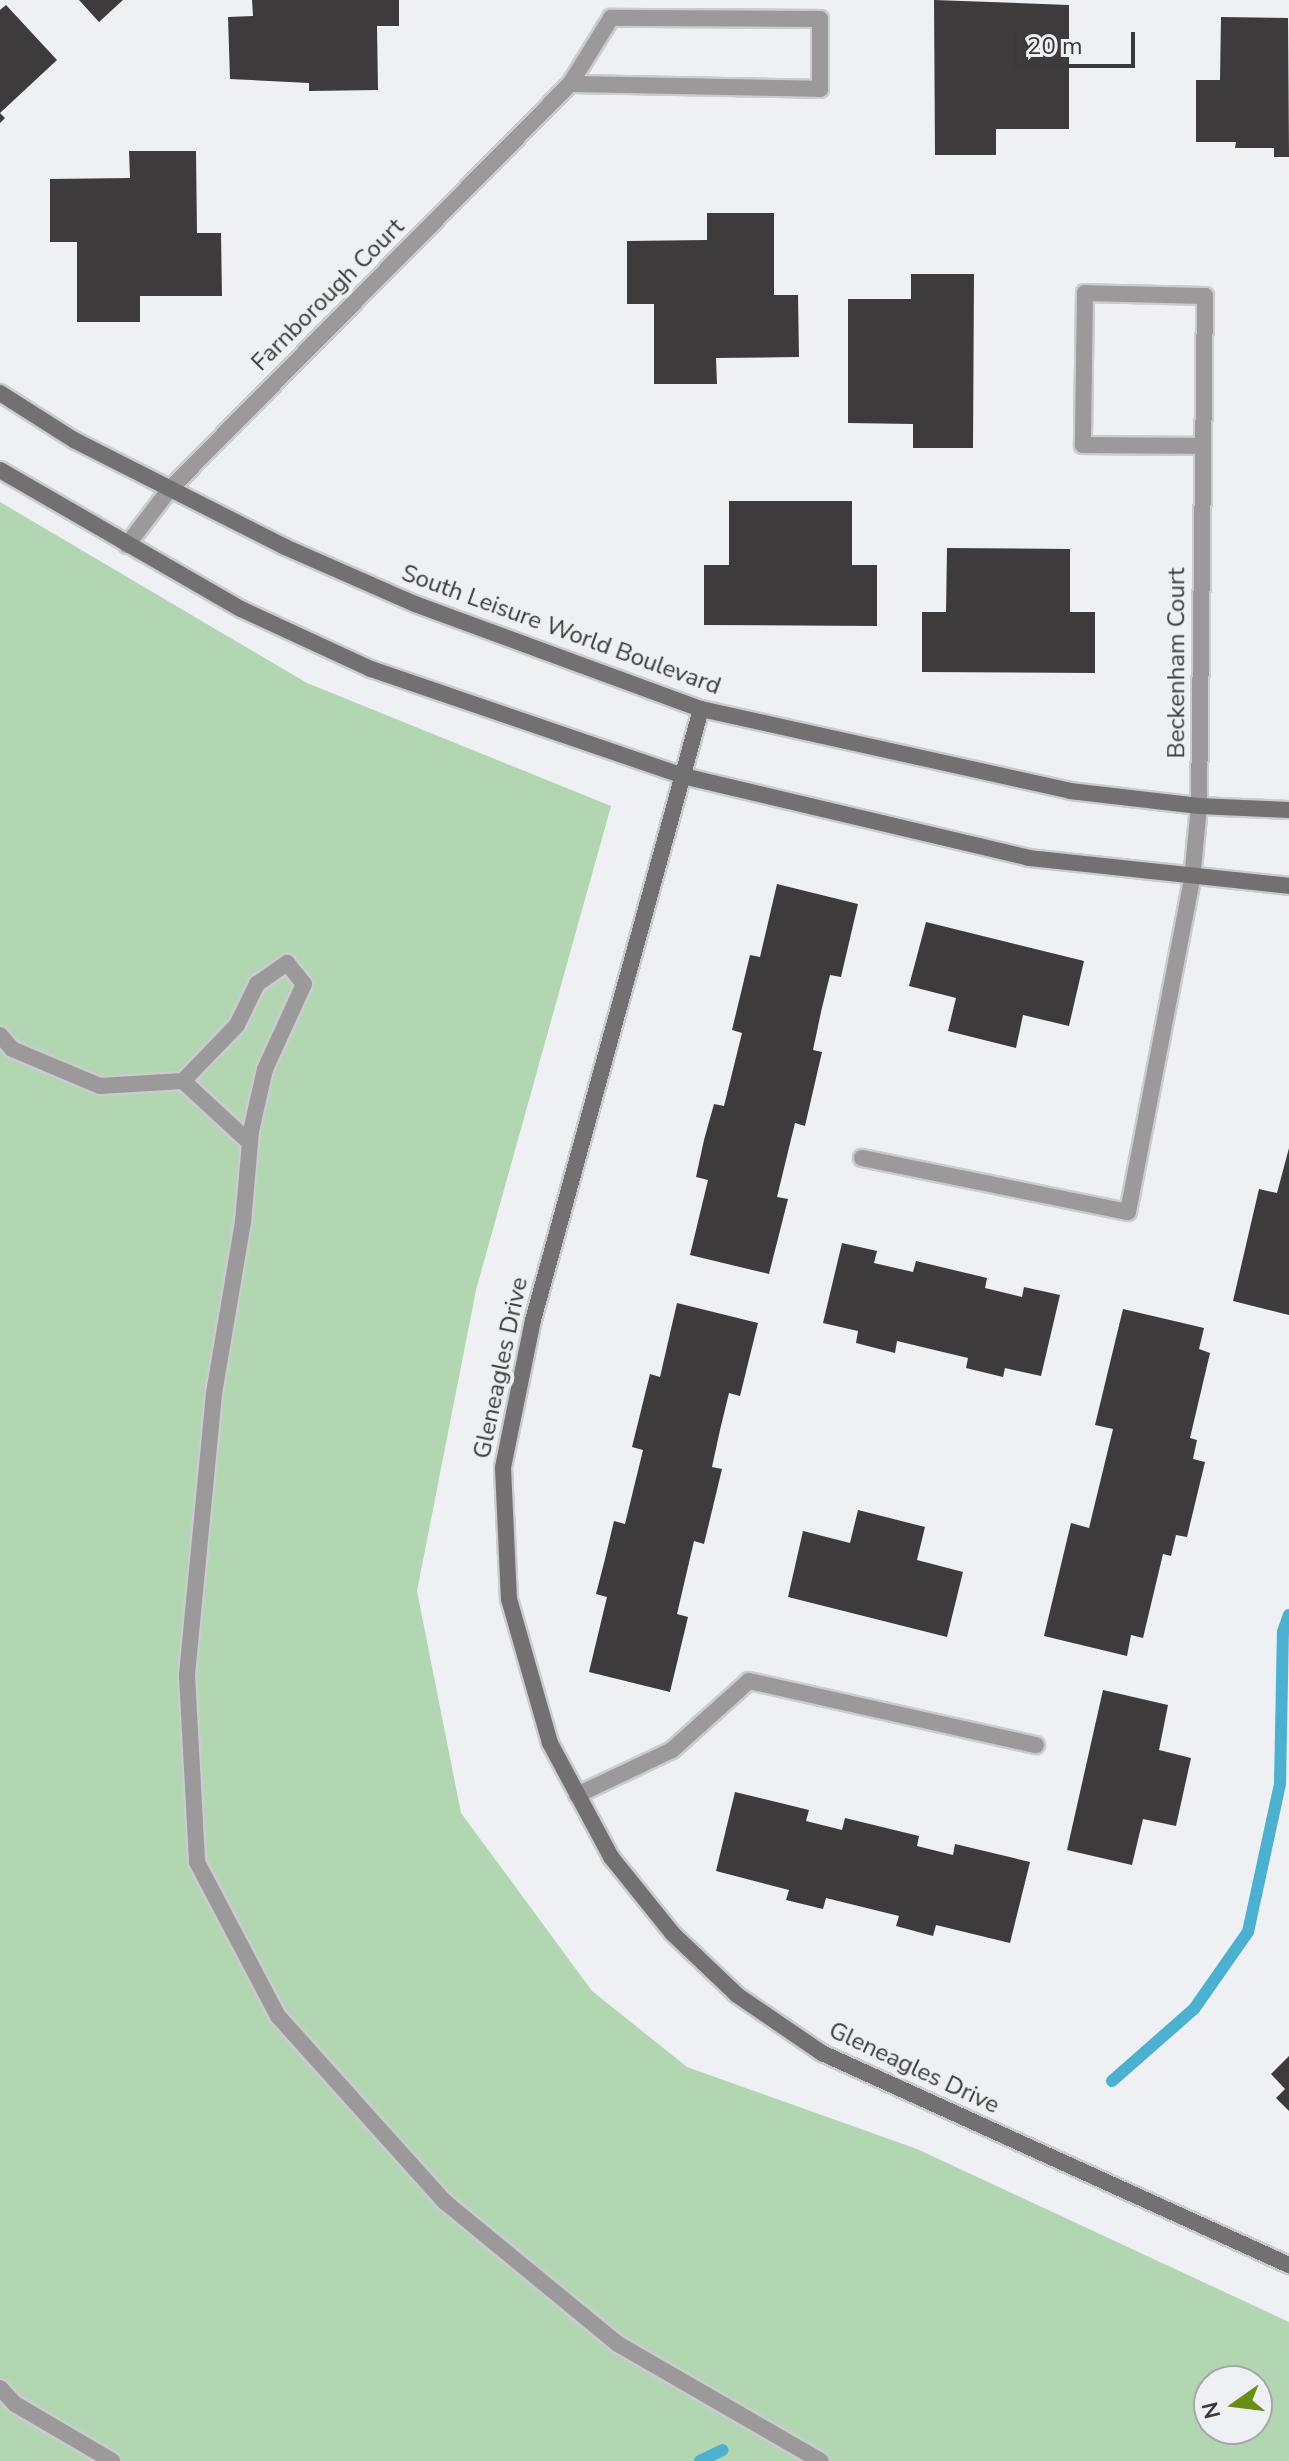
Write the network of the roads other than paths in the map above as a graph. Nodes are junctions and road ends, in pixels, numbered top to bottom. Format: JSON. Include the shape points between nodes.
{"nodes":[{"id":1,"x":570,"y":84,"type":"junction"},
{"id":2,"x":0,"y":393,"type":"edge"},
{"id":3,"x":1202,"y":446,"type":"junction"},
{"id":4,"x":0,"y":470,"type":"edge"},
{"id":5,"x":169,"y":490,"type":"junction"},
{"id":6,"x":127,"y":545,"type":"junction"},
{"id":7,"x":701,"y":709,"type":"junction"},
{"id":8,"x":683,"y":776,"type":"junction"},
{"id":9,"x":1199,"y":806,"type":"junction"},
{"id":10,"x":1289,"y":810,"type":"edge"},
{"id":11,"x":1192,"y":880,"type":"junction"},
{"id":12,"x":1289,"y":886,"type":"edge"},
{"id":13,"x":0,"y":1035,"type":"edge"},
{"id":14,"x":183,"y":1081,"type":"junction"},
{"id":15,"x":249,"y":1142,"type":"junction"},
{"id":16,"x":862,"y":1158,"type":"dead end"},
{"id":17,"x":1036,"y":1745,"type":"dead end"},
{"id":18,"x":577,"y":1795,"type":"junction"},
{"id":19,"x":1289,"y":2265,"type":"edge"},
{"id":20,"x":0,"y":2388,"type":"edge"},
{"id":21,"x":112,"y":2461,"type":"edge"},
{"id":22,"x":821,"y":2461,"type":"edge"}],
"edges":[{"from":1,"to":1,"type":"street","name":"Farnborough Court","via":[[611,18],[820,19],[820,89]]},
{"from":1,"to":5,"type":"street","name":"Farnborough Court"},
{"from":2,"to":5,"type":"street","name":"South Leisure World Boulevard"},
{"from":3,"to":3,"type":"street","name":"Beckenham Court","via":[[1083,445],[1085,293],[1205,296]]},
{"from":3,"to":9,"type":"street","name":"Beckenham Court"},
{"from":4,"to":6,"type":"street"},
{"from":5,"to":6,"type":"street","name":"Farnborough Court"},
{"from":5,"to":7,"type":"street","name":"South Leisure World Boulevard","via":[[415,604]]},
{"from":6,"to":8,"type":"street","via":[[241,609],[371,669]]},
{"from":7,"to":8,"type":"street","name":"Gleneagles Drive"},
{"from":7,"to":9,"type":"street","name":"South Leisure World Boulevard","via":[[1070,791]]},
{"from":8,"to":11,"type":"street","via":[[1029,858]]},
{"from":8,"to":18,"type":"street","name":"Gleneagles Drive","via":[[533,1320],[503,1468],[509,1599],[550,1743]]},
{"from":9,"to":10,"type":"street","name":"South Leisure World Boulevard"},
{"from":9,"to":11,"type":"street","name":"Beckenham Court"},
{"from":11,"to":12,"type":"street"},
{"from":11,"to":16,"type":"street","name":"Beckenham Court","via":[[1128,1212]]},
{"from":13,"to":14,"type":"street","via":[[12,1049],[100,1086]]},
{"from":14,"to":15,"type":"street"},
{"from":14,"to":15,"type":"street","via":[[237,1025],[257,984],[287,963],[304,984],[265,1069]]},
{"from":15,"to":22,"type":"street","via":[[243,1222],[214,1394],[187,1676],[197,1862],[278,2016],[445,2202],[618,2344]]},
{"from":17,"to":18,"type":"street","via":[[749,1681],[672,1750]]},
{"from":18,"to":19,"type":"street","name":"Gleneagles Drive","via":[[611,1857],[672,1933],[737,1995],[822,2053]]},
{"from":20,"to":21,"type":"street","via":[[15,2404]]}]}
